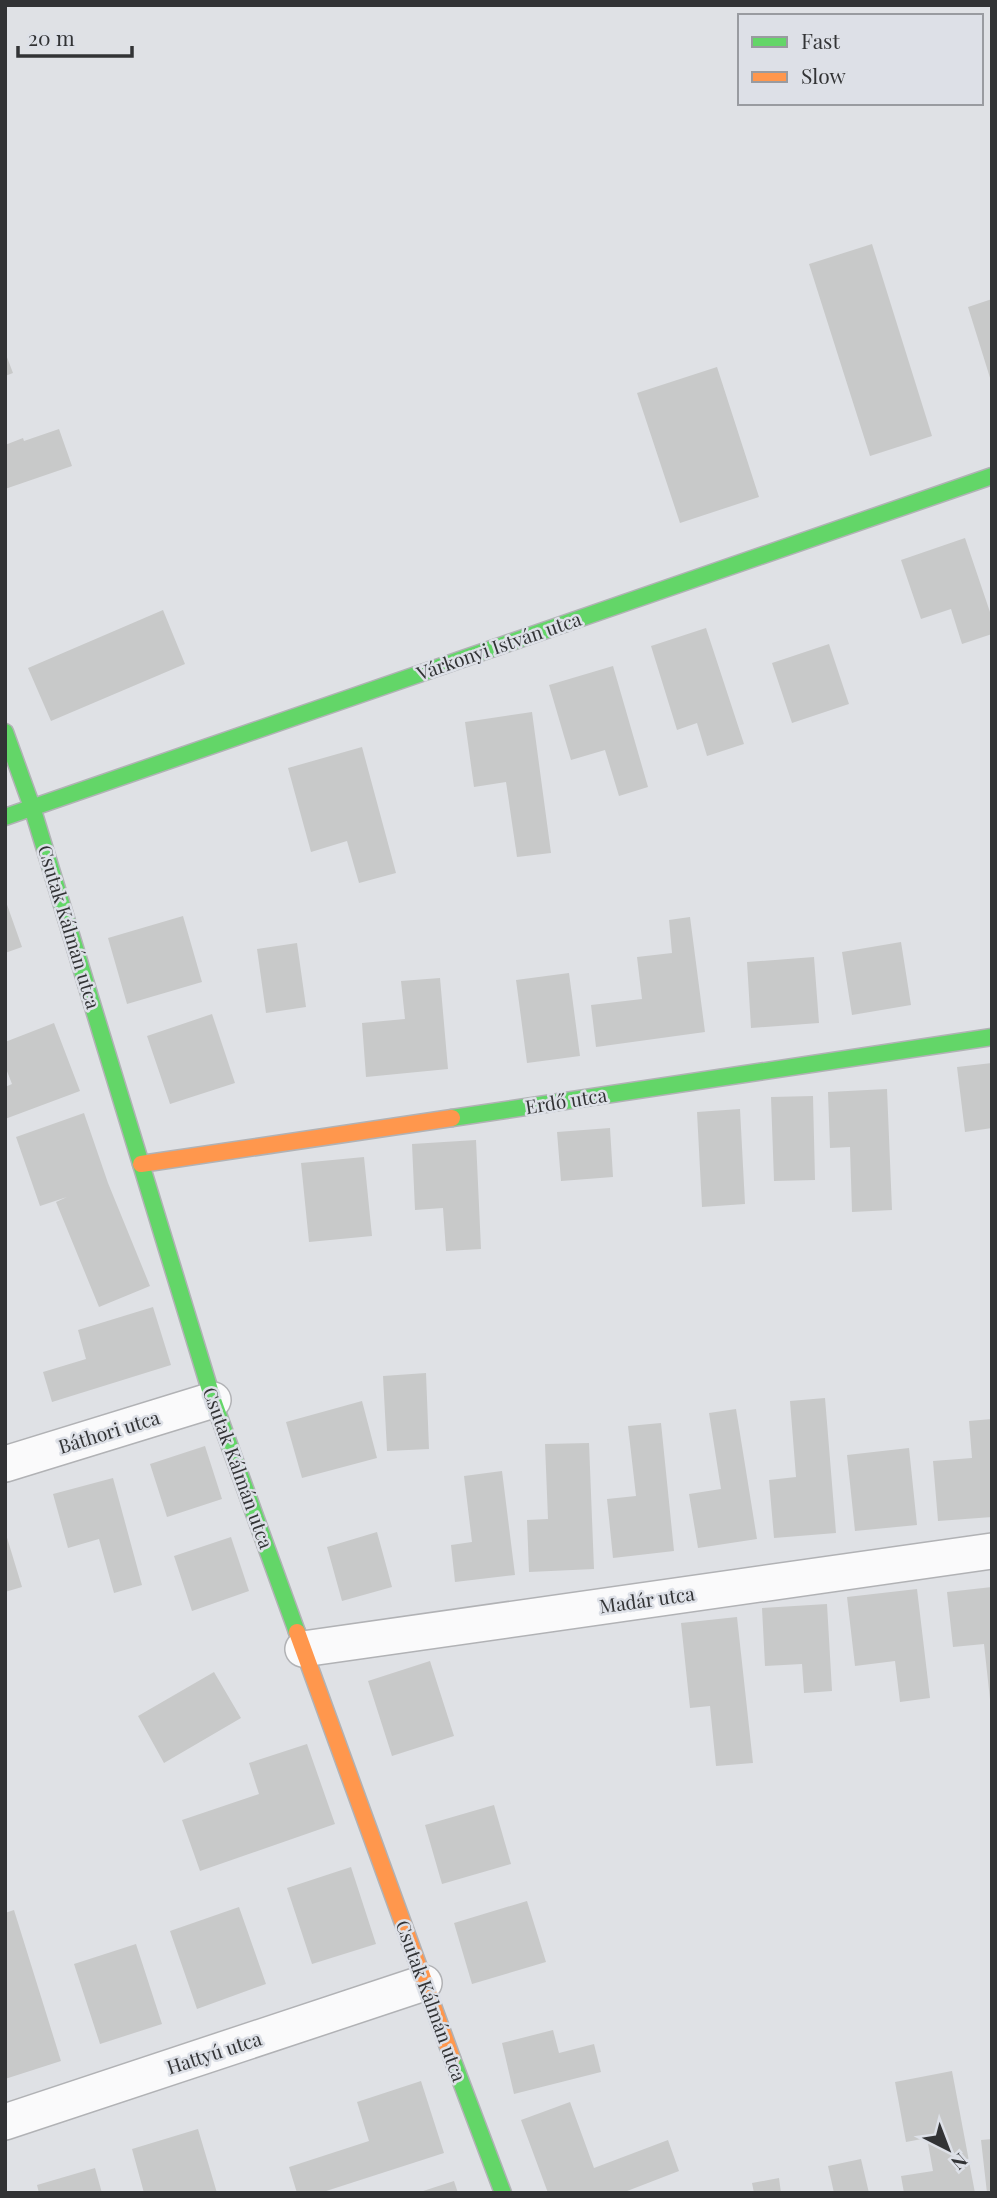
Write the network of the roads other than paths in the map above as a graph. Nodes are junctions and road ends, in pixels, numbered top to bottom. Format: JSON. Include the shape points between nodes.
{"nodes":[{"id":1,"x":992,"y":476,"type":"edge"},
{"id":2,"x":5,"y":732,"type":"edge"},
{"id":3,"x":32,"y":807,"type":"junction"},
{"id":4,"x":5,"y":817,"type":"edge"},
{"id":5,"x":992,"y":1037,"type":"edge"},
{"id":6,"x":141,"y":1164,"type":"junction"},
{"id":7,"x":213,"y":1400,"type":"junction"},
{"id":8,"x":5,"y":1464,"type":"edge"},
{"id":9,"x":992,"y":1551,"type":"edge"},
{"id":10,"x":303,"y":1649,"type":"junction"},
{"id":11,"x":424,"y":1983,"type":"junction"},
{"id":12,"x":5,"y":2122,"type":"edge"},
{"id":13,"x":503,"y":2193,"type":"edge"}],
"edges":[{"from":1,"to":3,"type":"street","name":"Várkonyi István utca"},
{"from":2,"to":3,"type":"street","name":"Csutak Kálmán utca"},
{"from":3,"to":4,"type":"street","name":"Várkonyi István utca"},
{"from":3,"to":6,"type":"street","name":"Csutak Kálmán utca"},
{"from":5,"to":6,"type":"street","name":"Erdő utca"},
{"from":6,"to":7,"type":"street","name":"Csutak Kálmán utca"},
{"from":7,"to":8,"type":"street","name":"Báthori utca"},
{"from":7,"to":10,"type":"street","name":"Csutak Kálmán utca"},
{"from":9,"to":10,"type":"street","name":"Madár utca"},
{"from":10,"to":11,"type":"street","name":"Csutak Kálmán utca"},
{"from":11,"to":12,"type":"street","name":"Hattyú utca"},
{"from":11,"to":13,"type":"street","name":"Csutak Kálmán utca"}]}
